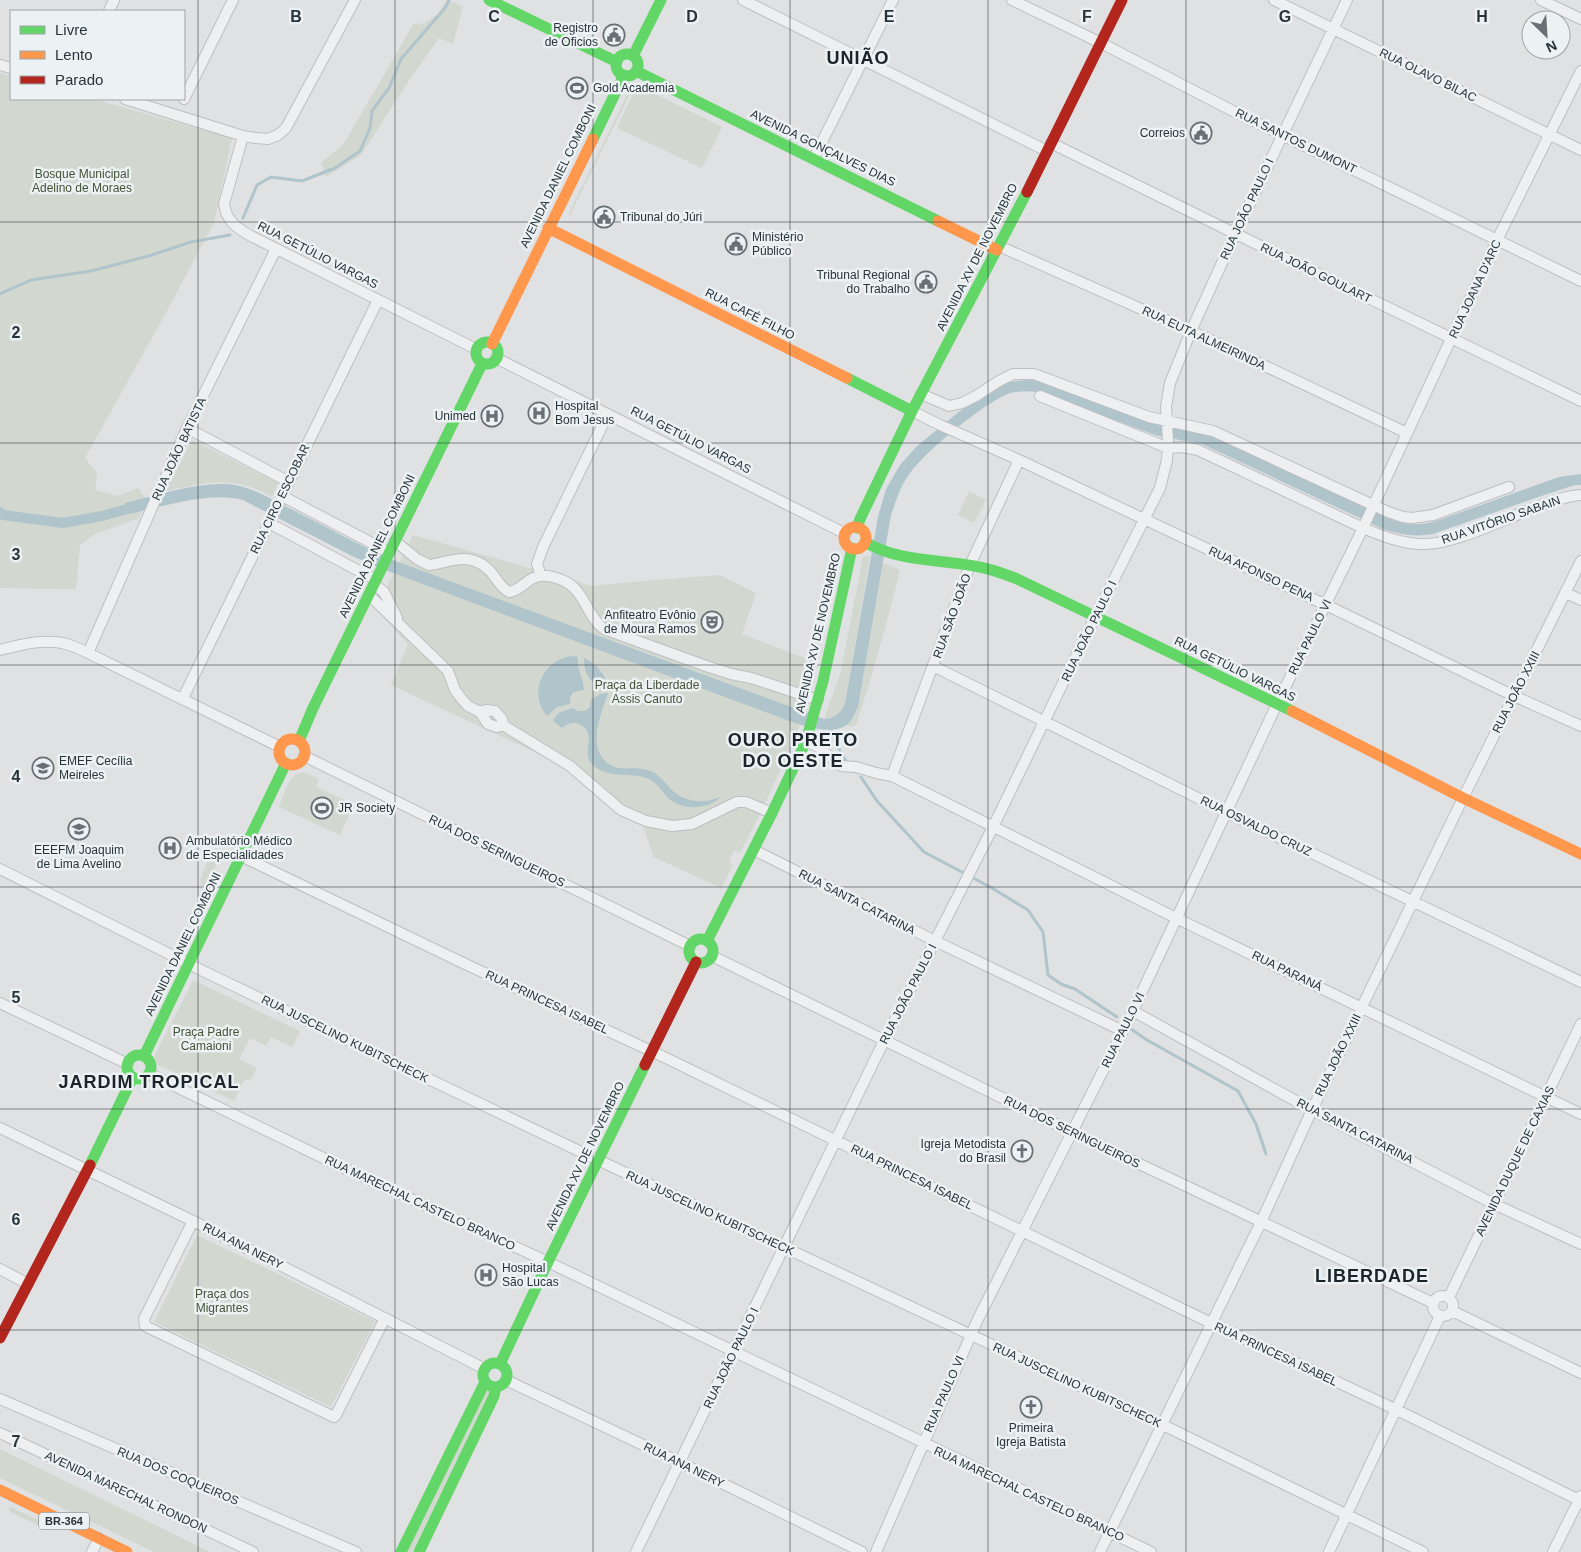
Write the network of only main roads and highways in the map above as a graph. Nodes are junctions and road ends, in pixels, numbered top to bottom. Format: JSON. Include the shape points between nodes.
{"nodes":[{"id":1,"x":489,"y":0,"type":"edge"},
{"id":2,"x":661,"y":0,"type":"edge"},
{"id":3,"x":1122,"y":0,"type":"edge"},
{"id":4,"x":633,"y":56,"type":"junction"},
{"id":5,"x":617,"y":62,"type":"junction"},
{"id":6,"x":636,"y":71,"type":"junction"},
{"id":7,"x":624,"y":75,"type":"junction"},
{"id":8,"x":548,"y":228,"type":"junction"},
{"id":9,"x":998,"y":248,"type":"junction"},
{"id":10,"x":492,"y":344,"type":"junction"},
{"id":11,"x":482,"y":364,"type":"junction"},
{"id":12,"x":912,"y":412,"type":"junction"},
{"id":13,"x":858,"y":528,"type":"junction"},
{"id":14,"x":868,"y":544,"type":"junction"},
{"id":15,"x":852,"y":548,"type":"junction"},
{"id":16,"x":298,"y":741,"type":"junction"},
{"id":17,"x":286,"y":763,"type":"junction"},
{"id":18,"x":1581,"y":854,"type":"edge"},
{"id":19,"x":707,"y":941,"type":"junction"},
{"id":20,"x":696,"y":962,"type":"junction"},
{"id":21,"x":144,"y":1056,"type":"junction"},
{"id":22,"x":133,"y":1077,"type":"junction"},
{"id":23,"x":0,"y":1338,"type":"edge"},
{"id":24,"x":500,"y":1364,"type":"junction"},
{"id":25,"x":485,"y":1382,"type":"junction"},
{"id":26,"x":496,"y":1387,"type":"junction"},
{"id":27,"x":0,"y":1490,"type":"edge"},
{"id":28,"x":127,"y":1552,"type":"edge"},
{"id":29,"x":401,"y":1552,"type":"edge"},
{"id":30,"x":419,"y":1552,"type":"edge"}],
"edges":[{"from":1,"to":5,"type":"main road"},
{"from":2,"to":4,"type":"main road"},
{"from":3,"to":9,"type":"main road","name":"AVENIDA XV DE NOVEMBRO"},
{"from":4,"to":5,"type":"main road","via":[[625,55]]},
{"from":4,"to":6,"type":"main road","via":[[637,61]]},
{"from":5,"to":7,"type":"main road","via":[[618,71]]},
{"from":6,"to":7,"type":"main road","via":[[629,76]]},
{"from":6,"to":9,"type":"main road","name":"AVENIDA GONÇALVES DIAS"},
{"from":7,"to":8,"type":"main road","name":"AVENIDA DANIEL COMBONI"},
{"from":8,"to":10,"type":"main road","name":"AVENIDA DANIEL COMBONI"},
{"from":8,"to":12,"type":"main road","name":"RUA CAFÉ FILHO"},
{"from":9,"to":12,"type":"main road","name":"AVENIDA XV DE NOVEMBRO"},
{"from":10,"to":11,"type":"main road","via":[[497,350],[496,358],[489,364]]},
{"from":10,"to":11,"type":"main road","via":[[483,343],[476,349],[477,359]]},
{"from":11,"to":16,"type":"main road","name":"AVENIDA DANIEL COMBONI"},
{"from":12,"to":13,"type":"main road","name":"AVENIDA XV DE NOVEMBRO"},
{"from":13,"to":14,"type":"main road","via":[[864,532]]},
{"from":13,"to":15,"type":"main road","via":[[850,529],[846,534],[845,541]]},
{"from":14,"to":15,"type":"main road"},
{"from":14,"to":18,"type":"main road","name":"RUA GETÚLIO VARGAS","via":[[886,553],[992,569],[1015,578]]},
{"from":15,"to":19,"type":"main road","name":"AVENIDA XV DE NOVEMBRO","via":[[806,741]]},
{"from":16,"to":17,"type":"main road","via":[[304,748],[302,760],[295,764]]},
{"from":16,"to":17,"type":"main road","via":[[286,740],[280,746],[280,758]]},
{"from":17,"to":21,"type":"main road","name":"AVENIDA DANIEL COMBONI"},
{"from":19,"to":20,"type":"main road","via":[[713,949],[712,956],[707,962]]},
{"from":19,"to":20,"type":"main road","via":[[696,941],[690,946],[690,957]]},
{"from":20,"to":24,"type":"main road","name":"AVENIDA XV DE NOVEMBRO"},
{"from":21,"to":22,"type":"main road","via":[[133,1057],[128,1064],[128,1071]]},
{"from":21,"to":22,"type":"main road","via":[[151,1064],[150,1074],[141,1079]]},
{"from":22,"to":23,"type":"main road"},
{"from":24,"to":25,"type":"main road","via":[[490,1364],[485,1369]]},
{"from":24,"to":26,"type":"main road","via":[[506,1369],[507,1376],[502,1385]]},
{"from":25,"to":26,"type":"main road"},
{"from":25,"to":29,"type":"main road"},
{"from":26,"to":30,"type":"main road"},
{"from":27,"to":28,"type":"main road","number":"BR-364"}]}
